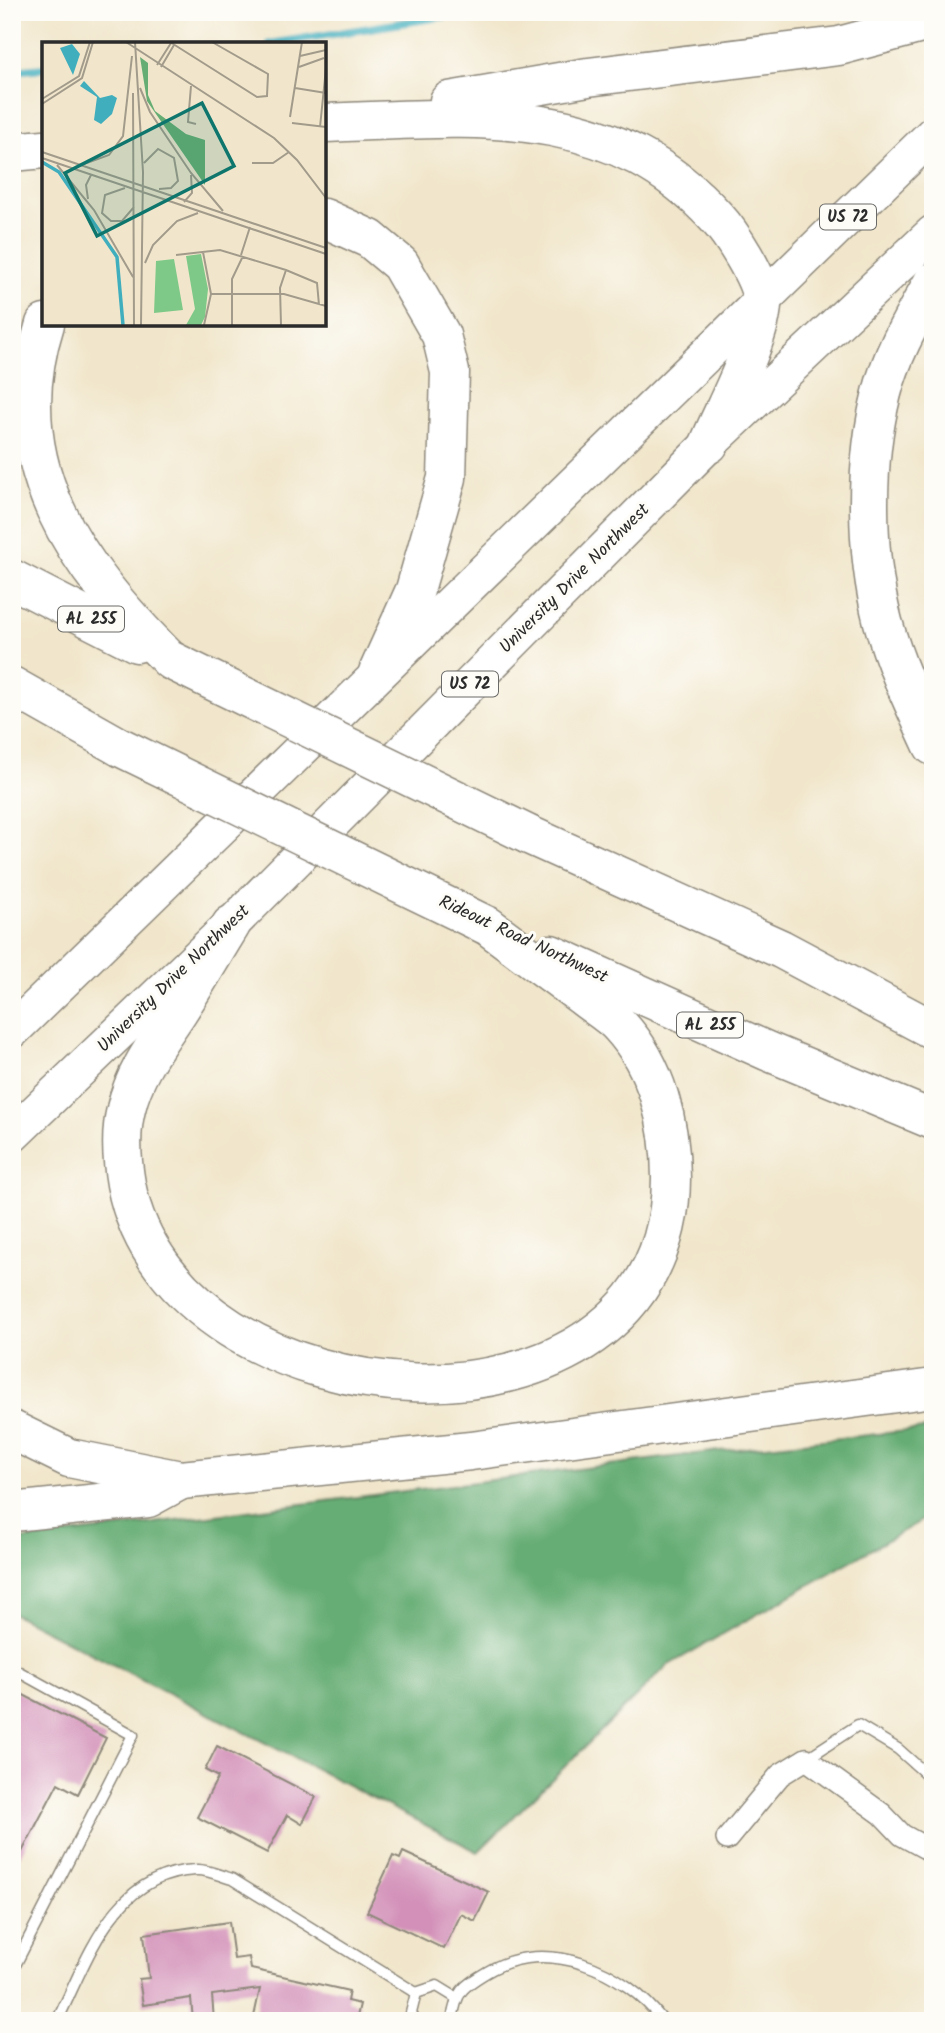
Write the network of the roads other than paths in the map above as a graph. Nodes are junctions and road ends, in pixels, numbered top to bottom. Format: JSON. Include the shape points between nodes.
{"nodes":[{"id":1,"x":933,"y":21,"type":"edge"},
{"id":2,"x":326,"y":123,"type":"edge"},
{"id":3,"x":326,"y":123,"type":"edge"},
{"id":4,"x":933,"y":134,"type":"edge"},
{"id":5,"x":42,"y":149,"type":"edge"},
{"id":6,"x":12,"y":152,"type":"edge"},
{"id":7,"x":326,"y":219,"type":"edge"},
{"id":8,"x":933,"y":233,"type":"edge"},
{"id":9,"x":933,"y":282,"type":"edge"},
{"id":10,"x":762,"y":299,"type":"junction"},
{"id":11,"x":44,"y":326,"type":"edge"},
{"id":12,"x":709,"y":444,"type":"junction"},
{"id":13,"x":12,"y":579,"type":"edge"},
{"id":14,"x":170,"y":660,"type":"junction"},
{"id":15,"x":378,"y":672,"type":"junction"},
{"id":16,"x":12,"y":686,"type":"edge"},
{"id":17,"x":933,"y":746,"type":"edge"},
{"id":18,"x":231,"y":925,"type":"junction"},
{"id":19,"x":488,"y":926,"type":"junction"},
{"id":20,"x":933,"y":1030,"type":"edge"},
{"id":21,"x":12,"y":1031,"type":"edge"},
{"id":22,"x":933,"y":1120,"type":"edge"},
{"id":23,"x":12,"y":1135,"type":"edge"},
{"id":24,"x":933,"y":1388,"type":"edge"},
{"id":25,"x":12,"y":1430,"type":"edge"},
{"id":26,"x":181,"y":1480,"type":"junction"},
{"id":27,"x":12,"y":1511,"type":"edge"},
{"id":28,"x":12,"y":1668,"type":"edge"},
{"id":29,"x":806,"y":1759,"type":"junction"},
{"id":30,"x":933,"y":1780,"type":"edge"},
{"id":31,"x":727,"y":1839,"type":"dead end"},
{"id":32,"x":933,"y":1852,"type":"edge"},
{"id":33,"x":12,"y":1971,"type":"edge"},
{"id":34,"x":416,"y":1993,"type":"junction"},
{"id":35,"x":455,"y":1997,"type":"junction"},
{"id":36,"x":57,"y":2021,"type":"edge"},
{"id":37,"x":415,"y":2021,"type":"edge"},
{"id":38,"x":452,"y":2021,"type":"edge"},
{"id":39,"x":663,"y":2021,"type":"edge"}],
"edges":[{"from":1,"to":2,"type":"highway","via":[[839,46],[588,77]]},
{"from":3,"to":10,"type":"highway","via":[[513,119],[584,133],[667,173],[699,198],[734,236]]},
{"from":4,"to":10,"type":"highway","number":"US 72"},
{"from":5,"to":6,"type":"highway"},
{"from":7,"to":15,"type":"highway","via":[[370,239],[400,264],[441,335],[450,372],[447,478],[415,590]]},
{"from":8,"to":12,"type":"highway","name":"University Drive Northwest","number":"US 72"},
{"from":9,"to":17,"type":"highway","via":[[899,344],[881,394],[870,475],[871,537],[883,620],[906,690]]},
{"from":10,"to":12,"type":"highway","via":[[754,338]]},
{"from":10,"to":15,"type":"highway","number":"US 72"},
{"from":11,"to":14,"type":"highway","via":[[24,381],[21,438],[36,491],[70,553]]},
{"from":12,"to":18,"type":"highway","name":"University Drive Northwest","number":"US 72"},
{"from":13,"to":14,"type":"highway","number":"AL 255"},
{"from":14,"to":20,"type":"highway","number":"AL 255","bridge":true,"via":[[529,835],[781,950]]},
{"from":15,"to":21,"type":"highway","number":"US 72"},
{"from":16,"to":19,"type":"highway","name":"Rideout Road Northwest","number":"AL 255","bridge":true,"via":[[120,747]]},
{"from":18,"to":19,"type":"highway","via":[[145,1060],[126,1109],[122,1160],[131,1210],[148,1245],[183,1292],[213,1319],[255,1345],[304,1364],[386,1380],[458,1382],[540,1365],[586,1342],[623,1312],[660,1247],[671,1202],[671,1145],[646,1063],[619,1025]]},
{"from":18,"to":23,"type":"highway","name":"University Drive Northwest","number":"US 72"},
{"from":19,"to":22,"type":"highway","name":"Rideout Road Northwest","number":"AL 255"},
{"from":24,"to":26,"type":"highway","via":[[471,1451]]},
{"from":25,"to":26,"type":"highway","via":[[69,1458]]},
{"from":26,"to":27,"type":"highway","via":[[148,1498]]},
{"from":28,"to":33,"type":"lane","via":[[133,1735]]},
{"from":29,"to":30,"type":"lane","via":[[858,1725],[898,1749]]},
{"from":29,"to":31,"type":"street","via":[[780,1775]]},
{"from":29,"to":32,"type":"street","via":[[874,1807],[902,1835]]},
{"from":34,"to":35,"type":"lane","via":[[438,1986]]},
{"from":34,"to":36,"type":"lane","via":[[232,1880],[198,1869],[164,1876],[135,1891],[113,1912]]},
{"from":34,"to":37,"type":"lane","via":[[411,2013]]},
{"from":35,"to":38,"type":"lane"},
{"from":35,"to":39,"type":"lane","via":[[499,1965],[534,1957],[567,1958],[639,1994]]}]}
